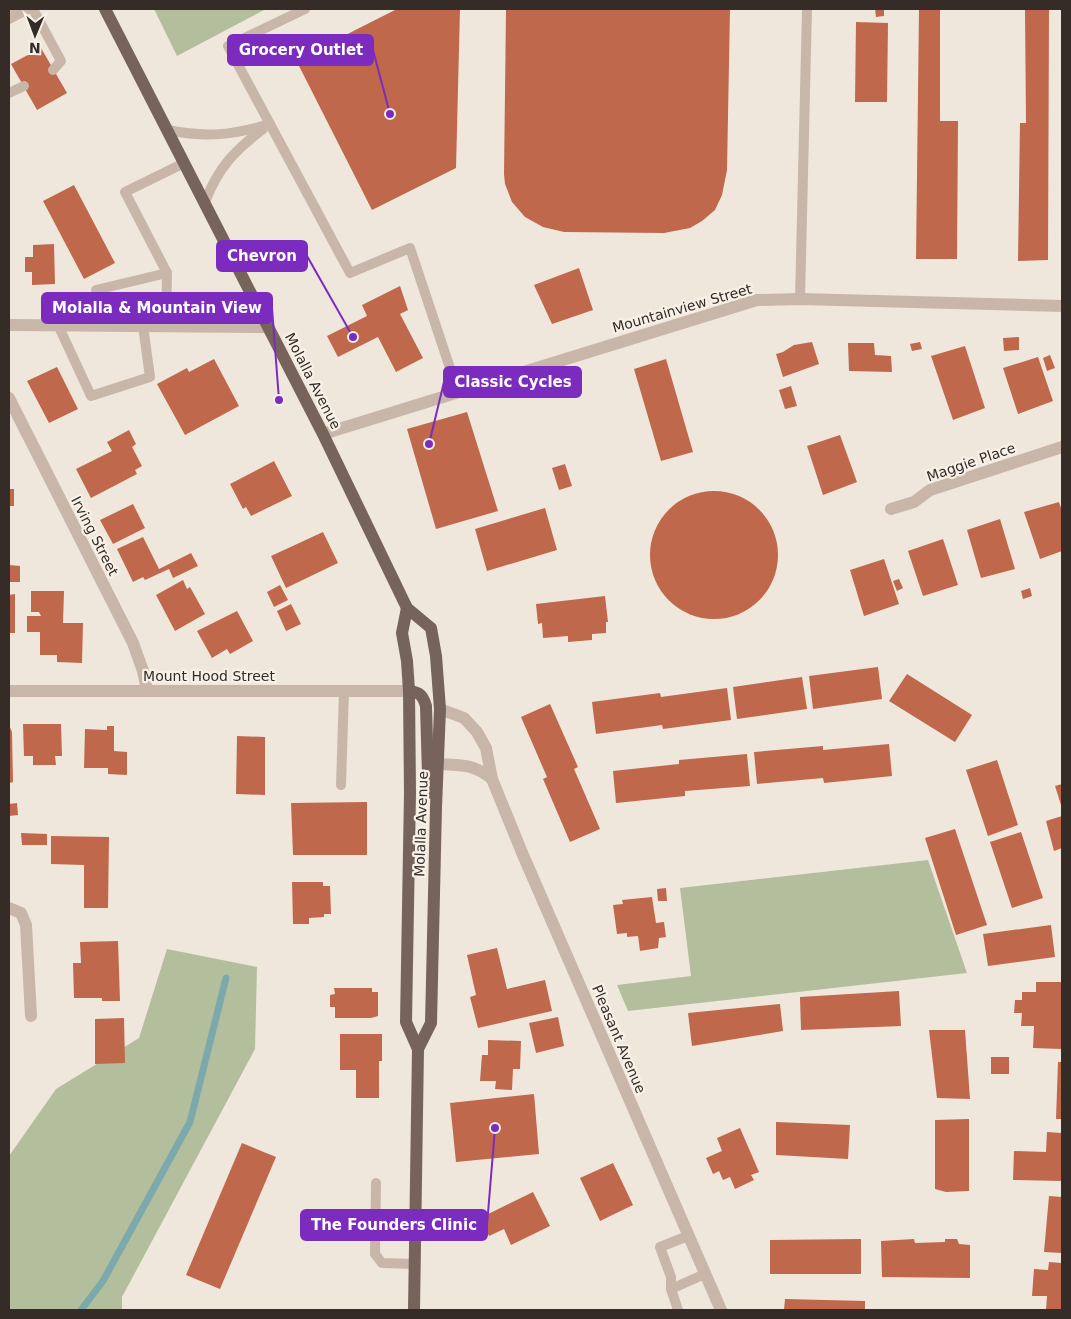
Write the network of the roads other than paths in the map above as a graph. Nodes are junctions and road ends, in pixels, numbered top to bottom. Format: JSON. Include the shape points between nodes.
{"nodes":[{"id":1,"x":26,"y":9,"type":"edge"},
{"id":2,"x":33,"y":9,"type":"edge"},
{"id":3,"x":105,"y":9,"type":"edge"},
{"id":4,"x":279,"y":9,"type":"edge"},
{"id":5,"x":305,"y":9,"type":"edge"},
{"id":6,"x":807,"y":9,"type":"edge"},
{"id":7,"x":9,"y":18,"type":"edge"},
{"id":8,"x":284,"y":19,"type":"junction"},
{"id":9,"x":53,"y":70,"type":"dead end"},
{"id":10,"x":24,"y":86,"type":"dead end"},
{"id":11,"x":9,"y":93,"type":"edge"},
{"id":12,"x":270,"y":124,"type":"junction"},
{"id":13,"x":168,"y":130,"type":"junction"},
{"id":14,"x":184,"y":163,"type":"junction"},
{"id":15,"x":204,"y":202,"type":"junction"},
{"id":16,"x":167,"y":273,"type":"junction"},
{"id":17,"x":96,"y":290,"type":"dead end"},
{"id":18,"x":800,"y":299,"type":"junction"},
{"id":19,"x":1062,"y":306,"type":"edge"},
{"id":20,"x":9,"y":325,"type":"edge"},
{"id":21,"x":58,"y":325,"type":"junction"},
{"id":22,"x":143,"y":326,"type":"junction"},
{"id":23,"x":166,"y":326,"type":"junction"},
{"id":24,"x":269,"y":327,"type":"junction"},
{"id":25,"x":458,"y":392,"type":"junction"},
{"id":26,"x":9,"y":398,"type":"edge"},
{"id":27,"x":323,"y":434,"type":"junction"},
{"id":28,"x":1062,"y":447,"type":"edge"},
{"id":29,"x":891,"y":510,"type":"dead end"},
{"id":30,"x":407,"y":608,"type":"junction"},
{"id":31,"x":147,"y":690,"type":"junction"},
{"id":32,"x":9,"y":691,"type":"edge"},
{"id":33,"x":344,"y":691,"type":"junction"},
{"id":34,"x":409,"y":691,"type":"junction"},
{"id":35,"x":440,"y":709,"type":"junction"},
{"id":36,"x":438,"y":764,"type":"junction"},
{"id":37,"x":492,"y":779,"type":"junction"},
{"id":38,"x":341,"y":785,"type":"dead end"},
{"id":39,"x":436,"y":807,"type":"junction"},
{"id":40,"x":9,"y":908,"type":"edge"},
{"id":41,"x":31,"y":1016,"type":"dead end"},
{"id":42,"x":418,"y":1049,"type":"junction"},
{"id":43,"x":376,"y":1183,"type":"dead end"},
{"id":44,"x":688,"y":1236,"type":"junction"},
{"id":45,"x":415,"y":1264,"type":"junction"},
{"id":46,"x":705,"y":1274,"type":"junction"},
{"id":47,"x":671,"y":1289,"type":"junction"},
{"id":48,"x":414,"y":1310,"type":"edge"},
{"id":49,"x":678,"y":1310,"type":"edge"},
{"id":50,"x":720,"y":1310,"type":"edge"}],
"edges":[{"from":1,"to":7,"type":"street"},
{"from":2,"to":9,"type":"lane","via":[[61,61]]},
{"from":3,"to":13,"type":"main road","name":"Molalla Avenue"},
{"from":4,"to":8,"type":"lane"},
{"from":5,"to":8,"type":"lane"},
{"from":6,"to":18,"type":"lane"},
{"from":8,"to":12,"type":"lane","via":[[228,46]]},
{"from":10,"to":11,"type":"lane"},
{"from":12,"to":13,"type":"lane","via":[[217,135],[191,135]]},
{"from":12,"to":15,"type":"lane","via":[[245,142],[226,162],[212,181]]},
{"from":12,"to":25,"type":"lane","via":[[350,273],[410,248]]},
{"from":13,"to":14,"type":"main road","name":"Molalla Avenue"},
{"from":14,"to":15,"type":"main road","name":"Molalla Avenue"},
{"from":14,"to":16,"type":"lane","via":[[125,192]]},
{"from":15,"to":24,"type":"main road","name":"Molalla Avenue"},
{"from":16,"to":17,"type":"lane"},
{"from":16,"to":23,"type":"lane"},
{"from":18,"to":19,"type":"street","name":"Mountainview Street"},
{"from":18,"to":25,"type":"street","name":"Mountainview Street","via":[[757,300],[741,304]]},
{"from":20,"to":21,"type":"street"},
{"from":21,"to":22,"type":"street"},
{"from":21,"to":22,"type":"lane","via":[[90,396],[150,377]]},
{"from":22,"to":23,"type":"street"},
{"from":23,"to":24,"type":"street"},
{"from":24,"to":27,"type":"main road","name":"Molalla Avenue"},
{"from":25,"to":27,"type":"street","name":"Mountainview Street"},
{"from":26,"to":31,"type":"street","name":"Irving Street","via":[[133,643]]},
{"from":27,"to":30,"type":"main road","name":"Molalla Avenue"},
{"from":28,"to":29,"type":"street","name":"Maggie Place","via":[[930,490],[914,502]]},
{"from":30,"to":34,"type":"main road","name":"Molalla Avenue","via":[[402,633]]},
{"from":30,"to":35,"type":"main road","name":"Molalla Avenue","via":[[431,628]]},
{"from":31,"to":32,"type":"street","name":"Mount Hood Street"},
{"from":31,"to":33,"type":"street","name":"Mount Hood Street"},
{"from":33,"to":34,"type":"street","name":"Mount Hood Street"},
{"from":33,"to":38,"type":"lane"},
{"from":34,"to":39,"type":"main road","via":[[418,692],[426,706],[428,775]]},
{"from":34,"to":42,"type":"main road","name":"Molalla Avenue","via":[[406,1022]]},
{"from":35,"to":36,"type":"main road","name":"Molalla Avenue"},
{"from":35,"to":37,"type":"street","name":"Pleasant Avenue","via":[[464,718],[477,732],[486,748]]},
{"from":36,"to":37,"type":"street","via":[[472,767]]},
{"from":36,"to":39,"type":"main road","name":"Molalla Avenue"},
{"from":37,"to":44,"type":"street","name":"Pleasant Avenue"},
{"from":39,"to":42,"type":"main road","name":"Molalla Avenue","via":[[431,1023]]},
{"from":40,"to":41,"type":"street","via":[[21,913],[26,924]]},
{"from":42,"to":45,"type":"main road","name":"Molalla Avenue"},
{"from":43,"to":45,"type":"lane","via":[[375,1254],[382,1263]]},
{"from":44,"to":46,"type":"street","name":"Pleasant Avenue"},
{"from":44,"to":47,"type":"lane","via":[[660,1247],[672,1277]]},
{"from":45,"to":48,"type":"main road","name":"Molalla Avenue"},
{"from":46,"to":47,"type":"lane"},
{"from":46,"to":50,"type":"street","name":"Pleasant Avenue"},
{"from":47,"to":49,"type":"lane"}]}
